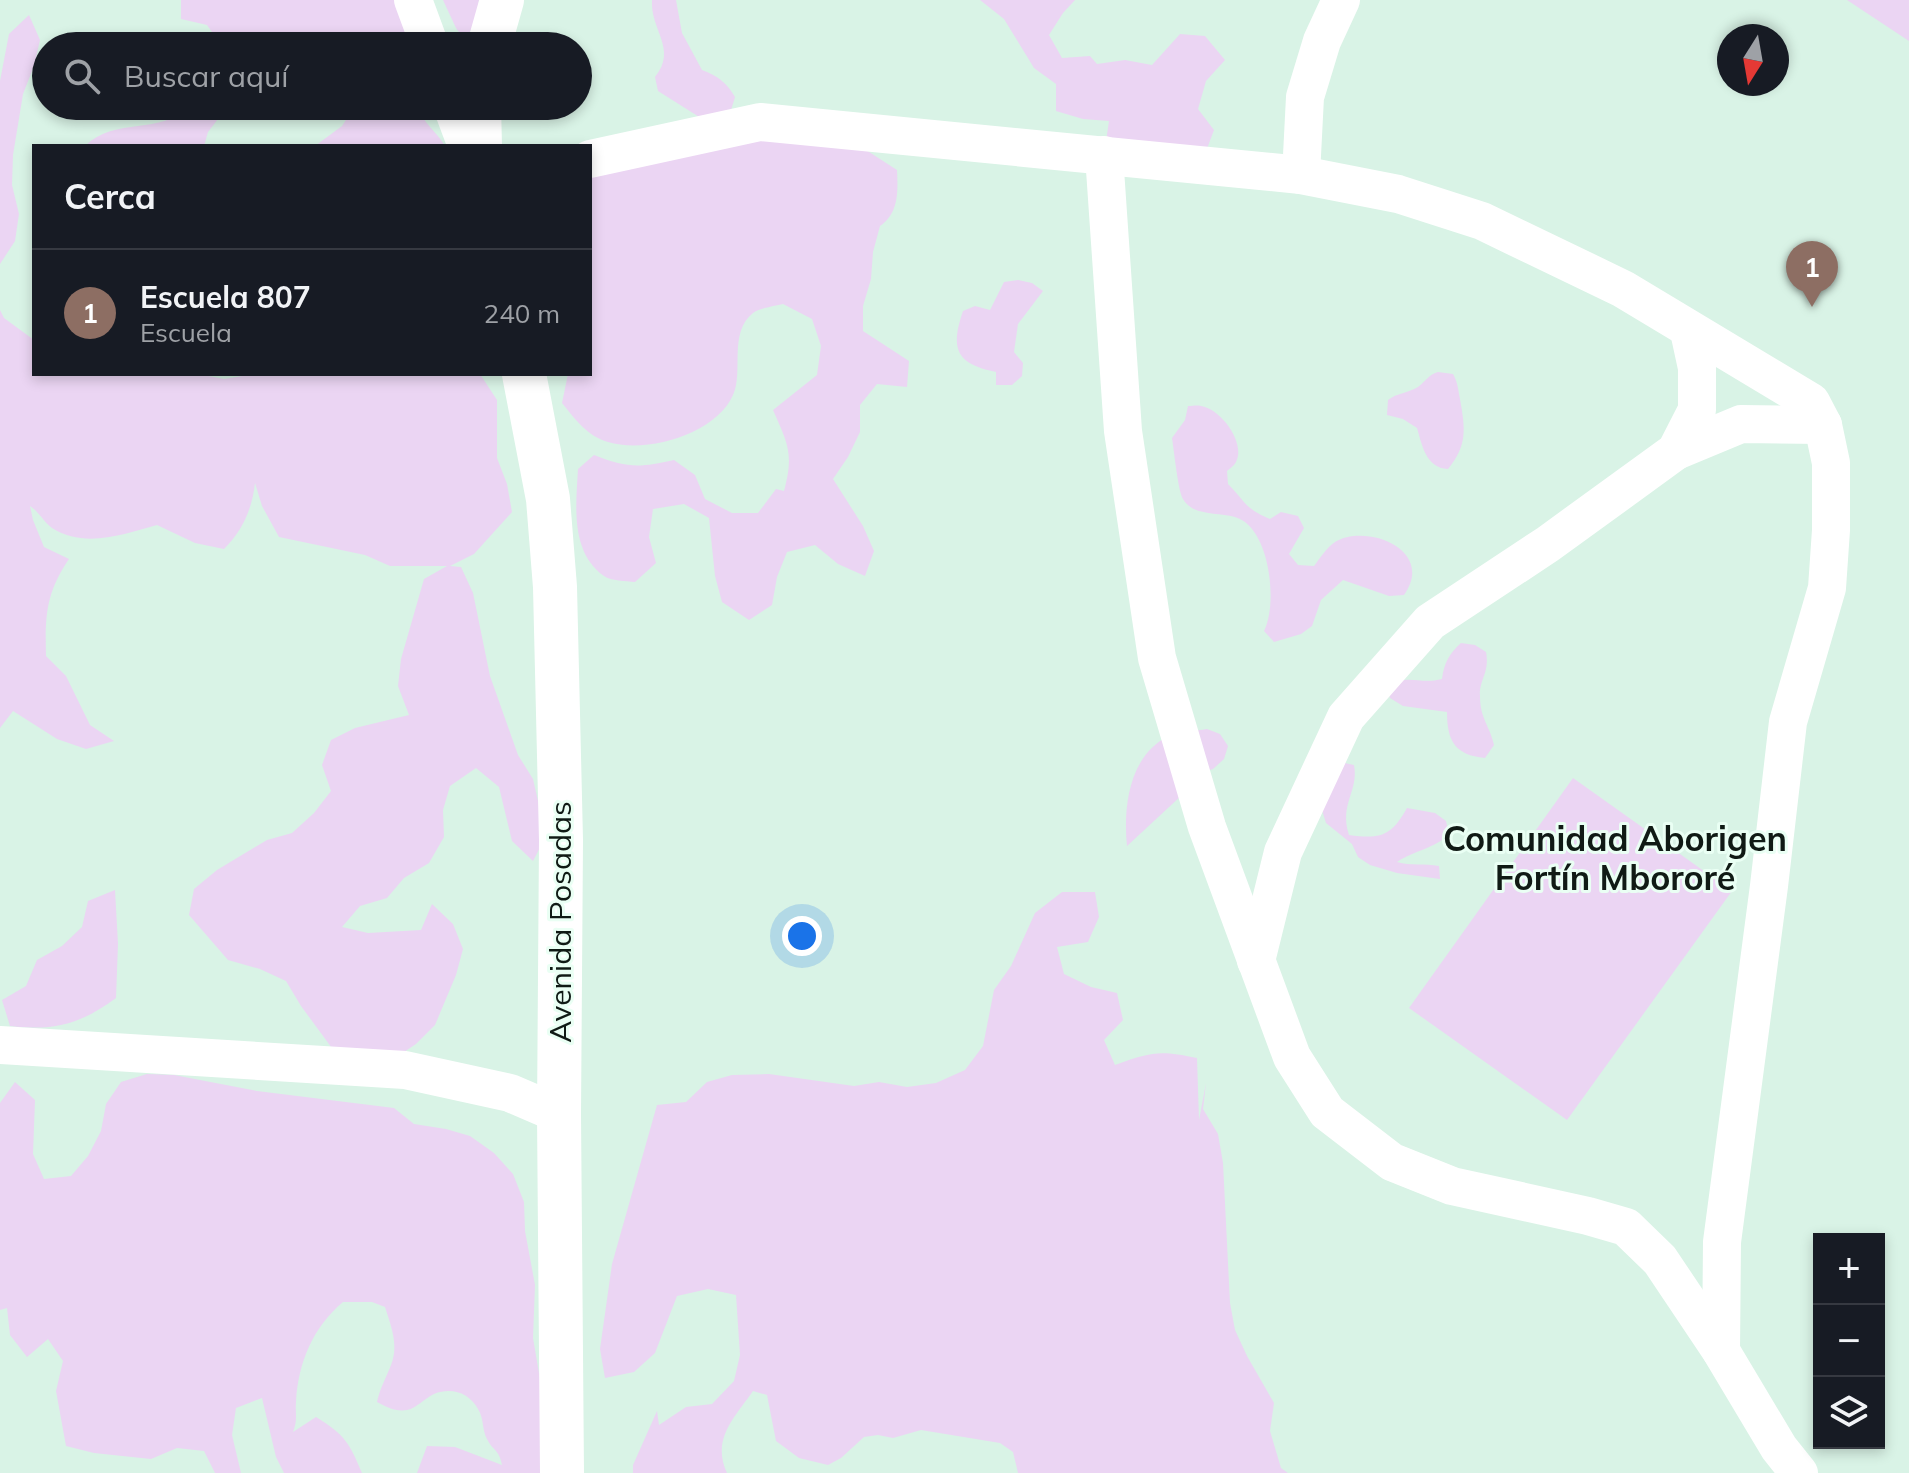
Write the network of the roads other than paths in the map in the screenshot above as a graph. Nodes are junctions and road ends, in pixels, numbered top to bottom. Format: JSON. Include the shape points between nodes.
{"nodes":[{"id":1,"x":413,"y":0,"type":"edge"},
{"id":2,"x":502,"y":0,"type":"edge"},
{"id":3,"x":1341,"y":0,"type":"edge"},
{"id":4,"x":425,"y":32,"type":"edge"},
{"id":5,"x":493,"y":32,"type":"edge"},
{"id":6,"x":457,"y":120,"type":"edge"},
{"id":7,"x":479,"y":120,"type":"edge"},
{"id":8,"x":466,"y":144,"type":"edge"},
{"id":9,"x":480,"y":144,"type":"edge"},
{"id":10,"x":1104,"y":155,"type":"junction"},
{"id":11,"x":592,"y":159,"type":"edge"},
{"id":12,"x":1301,"y":175,"type":"junction"},
{"id":13,"x":1689,"y":331,"type":"junction"},
{"id":14,"x":524,"y":376,"type":"edge"},
{"id":15,"x":1823,"y":425,"type":"junction"},
{"id":16,"x":1676,"y":451,"type":"junction"},
{"id":17,"x":1256,"y":961,"type":"junction"},
{"id":18,"x":0,"y":1045,"type":"edge"},
{"id":19,"x":559,"y":1114,"type":"junction"},
{"id":20,"x":1721,"y":1351,"type":"junction"},
{"id":21,"x":562,"y":1473,"type":"edge"},
{"id":22,"x":1799,"y":1473,"type":"edge"}],
"edges":[{"from":1,"to":4,"type":"street"},
{"from":2,"to":5,"type":"street"},
{"from":3,"to":12,"type":"street","via":[[1305,97]]},
{"from":6,"to":8,"type":"street"},
{"from":7,"to":9,"type":"street"},
{"from":10,"to":11,"type":"street","via":[[760,122]]},
{"from":10,"to":12,"type":"street"},
{"from":10,"to":17,"type":"street","via":[[1123,431],[1157,658],[1207,827]]},
{"from":12,"to":13,"type":"street","via":[[1398,194],[1482,221],[1623,289]]},
{"from":13,"to":15,"type":"street","via":[[1811,402]]},
{"from":13,"to":16,"type":"street","via":[[1697,368],[1697,410]]},
{"from":14,"to":19,"type":"street","name":"Avenida Posadas","via":[[548,499],[555,587],[561,840]]},
{"from":15,"to":16,"type":"street","via":[[1741,424]]},
{"from":15,"to":20,"type":"street","via":[[1831,463],[1827,588],[1788,722],[1722,1242]]},
{"from":16,"to":17,"type":"street","via":[[1430,622],[1346,717],[1283,852]]},
{"from":17,"to":20,"type":"street","via":[[1292,1057],[1327,1112],[1392,1162],[1440,1181],[1626,1227],[1660,1260]]},
{"from":18,"to":19,"type":"street","via":[[405,1070],[510,1093]]},
{"from":19,"to":21,"type":"street","name":"Avenida Posadas"},
{"from":20,"to":22,"type":"street"}]}
